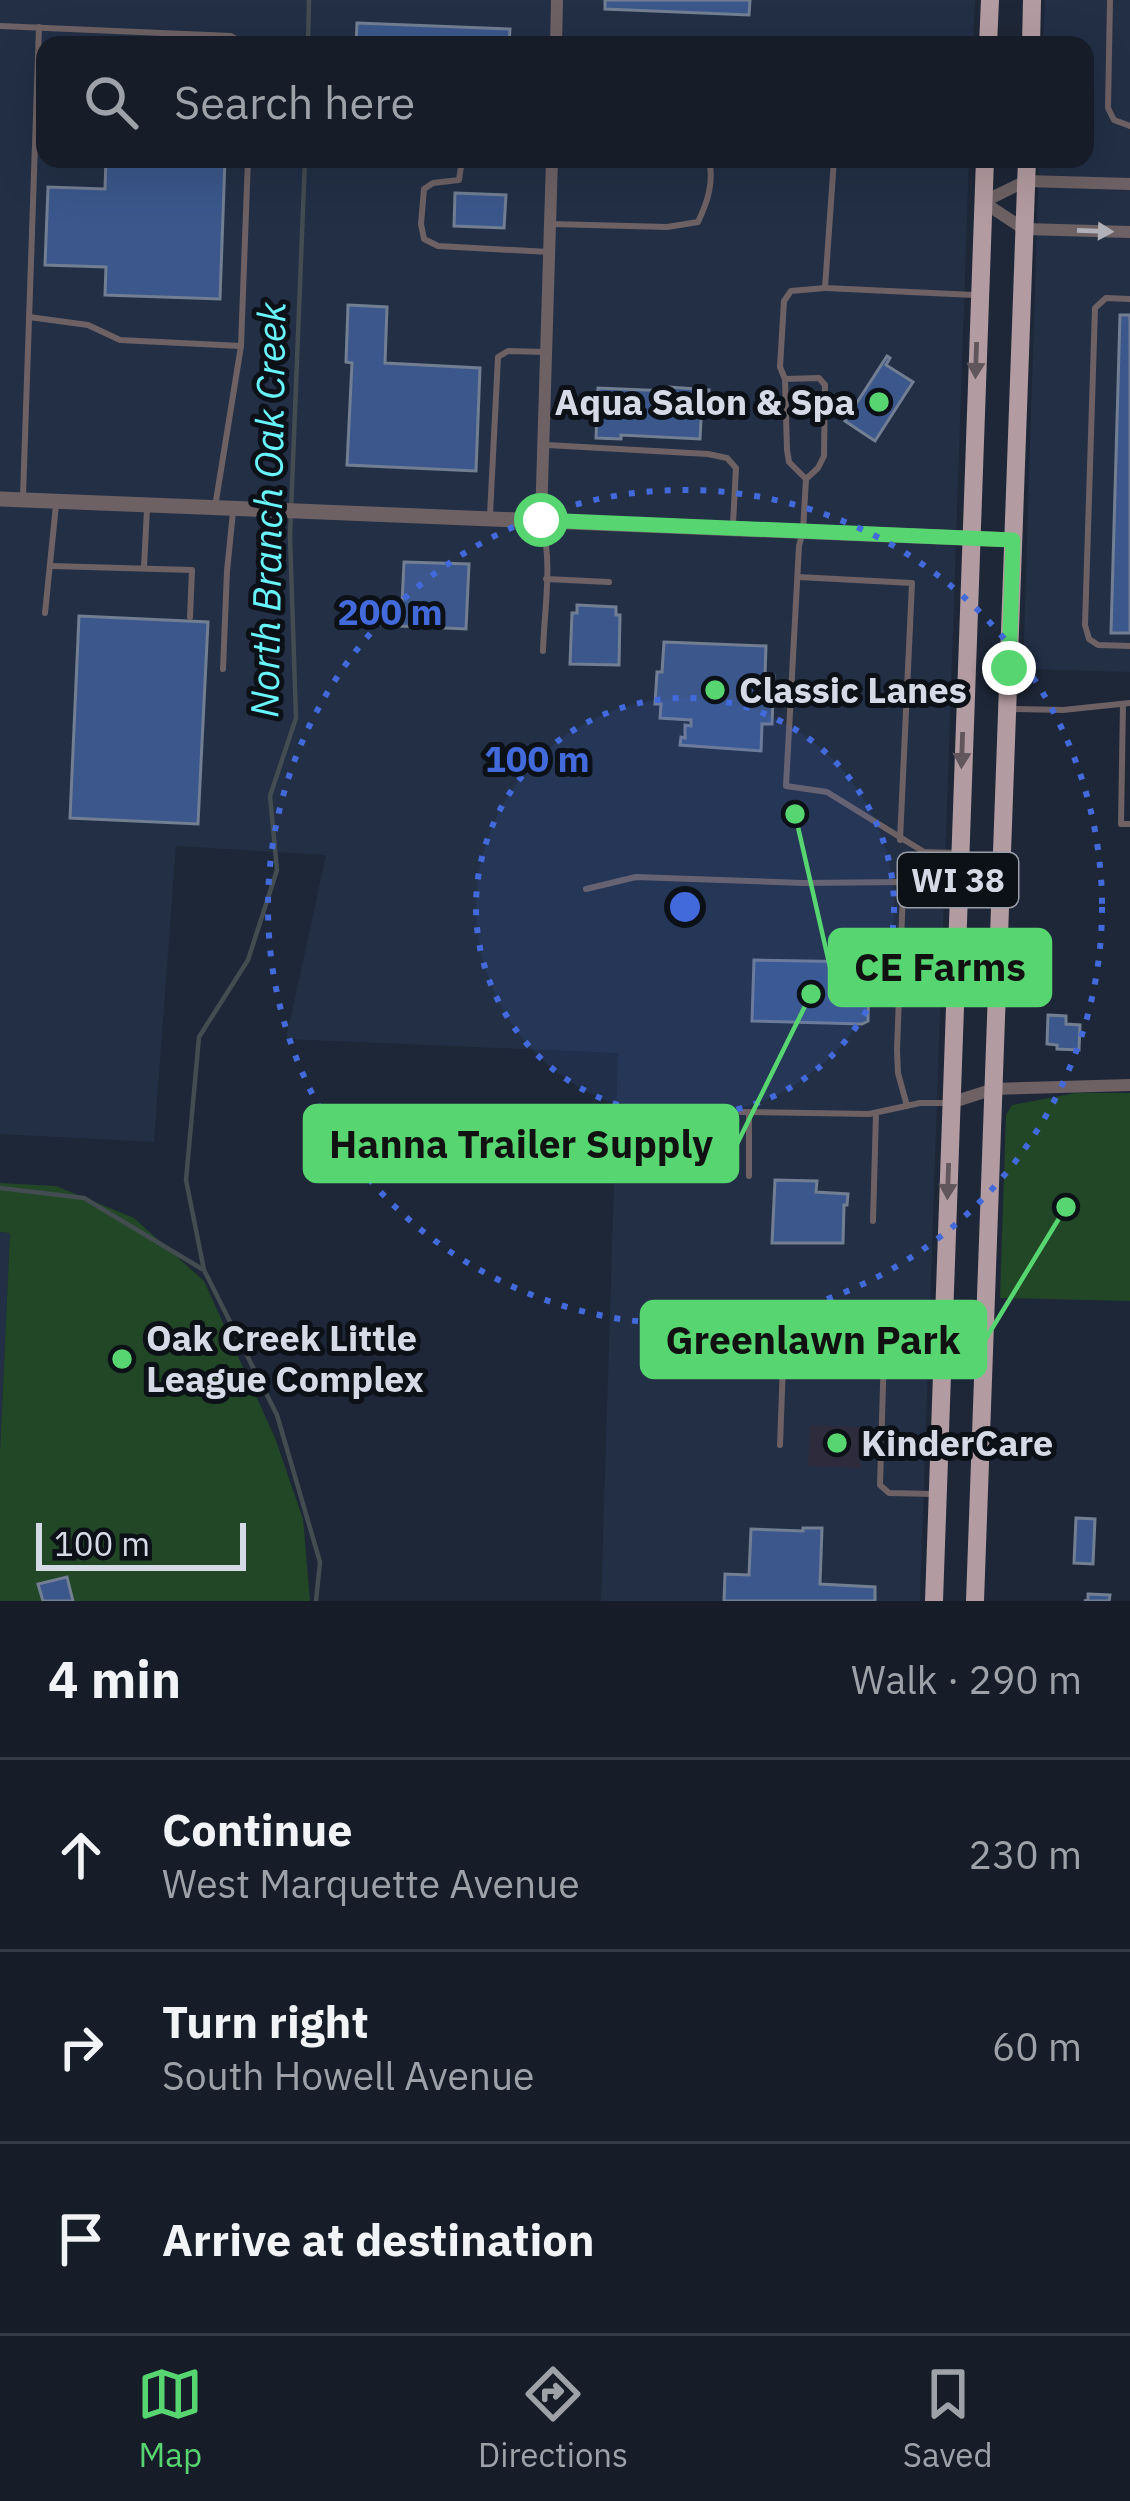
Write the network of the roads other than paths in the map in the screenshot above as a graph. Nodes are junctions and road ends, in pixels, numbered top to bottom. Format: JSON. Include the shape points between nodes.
{"nodes":[{"id":1,"x":557,"y":0,"type":"edge"},
{"id":2,"x":990,"y":0,"type":"edge"},
{"id":3,"x":1032,"y":0,"type":"edge"},
{"id":4,"x":1110,"y":0,"type":"edge"},
{"id":5,"x":0,"y":26,"type":"edge"},
{"id":6,"x":39,"y":27,"type":"junction"},
{"id":7,"x":39,"y":36,"type":"edge"},
{"id":8,"x":231,"y":36,"type":"edge"},
{"id":9,"x":556,"y":36,"type":"edge"},
{"id":10,"x":988,"y":36,"type":"edge"},
{"id":11,"x":1030,"y":36,"type":"edge"},
{"id":12,"x":36,"y":114,"type":"edge"},
{"id":13,"x":1130,"y":127,"type":"edge"},
{"id":14,"x":248,"y":168,"type":"edge"},
{"id":15,"x":461,"y":168,"type":"edge"},
{"id":16,"x":552,"y":168,"type":"edge"},
{"id":17,"x":711,"y":168,"type":"edge"},
{"id":18,"x":833,"y":168,"type":"edge"},
{"id":19,"x":985,"y":168,"type":"edge"},
{"id":20,"x":1027,"y":168,"type":"edge"},
{"id":21,"x":1026,"y":181,"type":"junction"},
{"id":22,"x":1130,"y":184,"type":"edge"},
{"id":23,"x":983,"y":202,"type":"junction"},
{"id":24,"x":550,"y":224,"type":"junction"},
{"id":25,"x":1024,"y":229,"type":"junction"},
{"id":26,"x":1130,"y":232,"type":"edge"},
{"id":27,"x":549,"y":252,"type":"junction"},
{"id":28,"x":825,"y":288,"type":"junction"},
{"id":29,"x":979,"y":296,"type":"junction"},
{"id":30,"x":1130,"y":299,"type":"edge"},
{"id":31,"x":29,"y":317,"type":"junction"},
{"id":32,"x":242,"y":346,"type":"junction"},
{"id":33,"x":546,"y":352,"type":"junction"},
{"id":34,"x":785,"y":379,"type":"junction"},
{"id":35,"x":543,"y":445,"type":"junction"},
{"id":36,"x":806,"y":479,"type":"junction"},
{"id":37,"x":0,"y":499,"type":"edge"},
{"id":38,"x":23,"y":500,"type":"junction"},
{"id":39,"x":56,"y":501,"type":"junction"},
{"id":40,"x":147,"y":505,"type":"junction"},
{"id":41,"x":215,"y":507,"type":"junction"},
{"id":42,"x":234,"y":508,"type":"junction"},
{"id":43,"x":489,"y":518,"type":"junction"},
{"id":44,"x":541,"y":520,"type":"junction"},
{"id":45,"x":733,"y":528,"type":"junction"},
{"id":46,"x":803,"y":531,"type":"junction"},
{"id":47,"x":969,"y":538,"type":"junction"},
{"id":48,"x":1013,"y":540,"type":"junction"},
{"id":49,"x":51,"y":566,"type":"junction"},
{"id":50,"x":144,"y":567,"type":"junction"},
{"id":51,"x":798,"y":577,"type":"junction"},
{"id":52,"x":546,"y":579,"type":"junction"},
{"id":53,"x":609,"y":582,"type":"dead end"},
{"id":54,"x":45,"y":613,"type":"dead end"},
{"id":55,"x":190,"y":617,"type":"dead end"},
{"id":56,"x":1130,"y":646,"type":"edge"},
{"id":57,"x":542,"y":651,"type":"dead end"},
{"id":58,"x":224,"y":669,"type":"dead end"},
{"id":59,"x":1126,"y":704,"type":"edge"},
{"id":60,"x":1008,"y":709,"type":"junction"},
{"id":61,"x":1130,"y":824,"type":"edge"},
{"id":62,"x":900,"y":839,"type":"junction"},
{"id":63,"x":924,"y":853,"type":"junction"},
{"id":64,"x":959,"y":853,"type":"junction"},
{"id":65,"x":905,"y":882,"type":"junction"},
{"id":66,"x":586,"y":889,"type":"dead end"},
{"id":67,"x":1130,"y":1085,"type":"edge"},
{"id":68,"x":994,"y":1089,"type":"junction"},
{"id":69,"x":950,"y":1103,"type":"junction"},
{"id":70,"x":907,"y":1106,"type":"junction"},
{"id":71,"x":876,"y":1113,"type":"junction"},
{"id":72,"x":748,"y":1176,"type":"dead end"},
{"id":73,"x":874,"y":1221,"type":"dead end"},
{"id":74,"x":943,"y":1316,"type":"junction"},
{"id":75,"x":881,"y":1317,"type":"junction"},
{"id":76,"x":780,"y":1445,"type":"dead end"},
{"id":77,"x":938,"y":1494,"type":"junction"},
{"id":78,"x":934,"y":1601,"type":"edge"},
{"id":79,"x":975,"y":1601,"type":"edge"}],
"edges":[{"from":1,"to":9,"type":"street"},
{"from":2,"to":10,"type":"main road"},
{"from":3,"to":11,"type":"main road"},
{"from":4,"to":13,"type":"lane","via":[[1108,108]]},
{"from":5,"to":6,"type":"lane"},
{"from":6,"to":7,"type":"lane"},
{"from":6,"to":8,"type":"lane"},
{"from":12,"to":31,"type":"lane"},
{"from":14,"to":32,"type":"lane"},
{"from":15,"to":27,"type":"lane","via":[[459,180],[424,189],[424,239],[433,246]]},
{"from":16,"to":24,"type":"street"},
{"from":17,"to":24,"type":"lane","via":[[698,222]]},
{"from":18,"to":28,"type":"lane"},
{"from":19,"to":23,"type":"main road","number":"WI 38"},
{"from":20,"to":21,"type":"main road","number":"WI 38"},
{"from":21,"to":22,"type":"street"},
{"from":21,"to":23,"type":"street"},
{"from":21,"to":25,"type":"main road","number":"WI 38"},
{"from":23,"to":25,"type":"street"},
{"from":23,"to":29,"type":"main road","number":"WI 38"},
{"from":24,"to":27,"type":"street"},
{"from":25,"to":26,"type":"street","one_way":true},
{"from":25,"to":48,"type":"main road","number":"WI 38"},
{"from":27,"to":33,"type":"street"},
{"from":28,"to":29,"type":"lane"},
{"from":28,"to":34,"type":"lane","via":[[791,291],[784,301]]},
{"from":29,"to":47,"type":"main road","number":"WI 38","one_way":true},
{"from":30,"to":56,"type":"lane","via":[[1106,298],[1094,308],[1085,625],[1099,645]]},
{"from":31,"to":32,"type":"lane","via":[[88,325],[120,340]]},
{"from":31,"to":38,"type":"lane"},
{"from":32,"to":41,"type":"lane"},
{"from":33,"to":35,"type":"street"},
{"from":33,"to":43,"type":"lane","via":[[498,357]]},
{"from":34,"to":36,"type":"lane","via":[[789,462]]},
{"from":34,"to":36,"type":"lane","via":[[819,378],[825,385],[824,456]]},
{"from":35,"to":44,"type":"street"},
{"from":35,"to":45,"type":"lane","via":[[728,458],[736,468]]},
{"from":36,"to":46,"type":"lane"},
{"from":37,"to":38,"type":"street"},
{"from":38,"to":39,"type":"street"},
{"from":39,"to":40,"type":"street"},
{"from":39,"to":49,"type":"lane"},
{"from":40,"to":41,"type":"street"},
{"from":40,"to":50,"type":"lane"},
{"from":41,"to":42,"type":"street"},
{"from":42,"to":43,"type":"street"},
{"from":42,"to":58,"type":"lane"},
{"from":43,"to":44,"type":"street"},
{"from":44,"to":45,"type":"street"},
{"from":44,"to":52,"type":"lane"},
{"from":45,"to":46,"type":"street"},
{"from":46,"to":47,"type":"street"},
{"from":46,"to":51,"type":"lane"},
{"from":47,"to":48,"type":"street"},
{"from":47,"to":64,"type":"main road","number":"WI 38","one_way":true},
{"from":48,"to":60,"type":"main road","number":"WI 38"},
{"from":49,"to":50,"type":"lane"},
{"from":49,"to":54,"type":"lane"},
{"from":50,"to":55,"type":"lane","via":[[192,570]]},
{"from":51,"to":62,"type":"lane","via":[[786,785],[827,792]]},
{"from":51,"to":62,"type":"lane","via":[[912,583]]},
{"from":52,"to":53,"type":"lane"},
{"from":52,"to":57,"type":"lane"},
{"from":59,"to":60,"type":"lane"},
{"from":59,"to":61,"type":"lane","via":[[1121,824]]},
{"from":60,"to":68,"type":"main road","number":"WI 38"},
{"from":62,"to":63,"type":"lane"},
{"from":63,"to":64,"type":"lane"},
{"from":63,"to":65,"type":"lane"},
{"from":64,"to":69,"type":"main road","number":"WI 38"},
{"from":65,"to":66,"type":"lane","via":[[635,877]]},
{"from":65,"to":70,"type":"lane","via":[[897,1050]]},
{"from":67,"to":68,"type":"street"},
{"from":68,"to":69,"type":"street"},
{"from":68,"to":79,"type":"main road","number":"WI 38"},
{"from":69,"to":70,"type":"lane"},
{"from":69,"to":74,"type":"main road","number":"WI 38","one_way":true},
{"from":70,"to":71,"type":"lane"},
{"from":71,"to":72,"type":"lane","via":[[745,1113]]},
{"from":71,"to":73,"type":"lane"},
{"from":74,"to":75,"type":"lane"},
{"from":74,"to":77,"type":"main road","number":"WI 38"},
{"from":75,"to":76,"type":"lane","via":[[793,1313],[784,1337]]},
{"from":75,"to":77,"type":"lane","via":[[880,1485],[890,1493]]},
{"from":77,"to":78,"type":"main road","number":"WI 38"}]}
